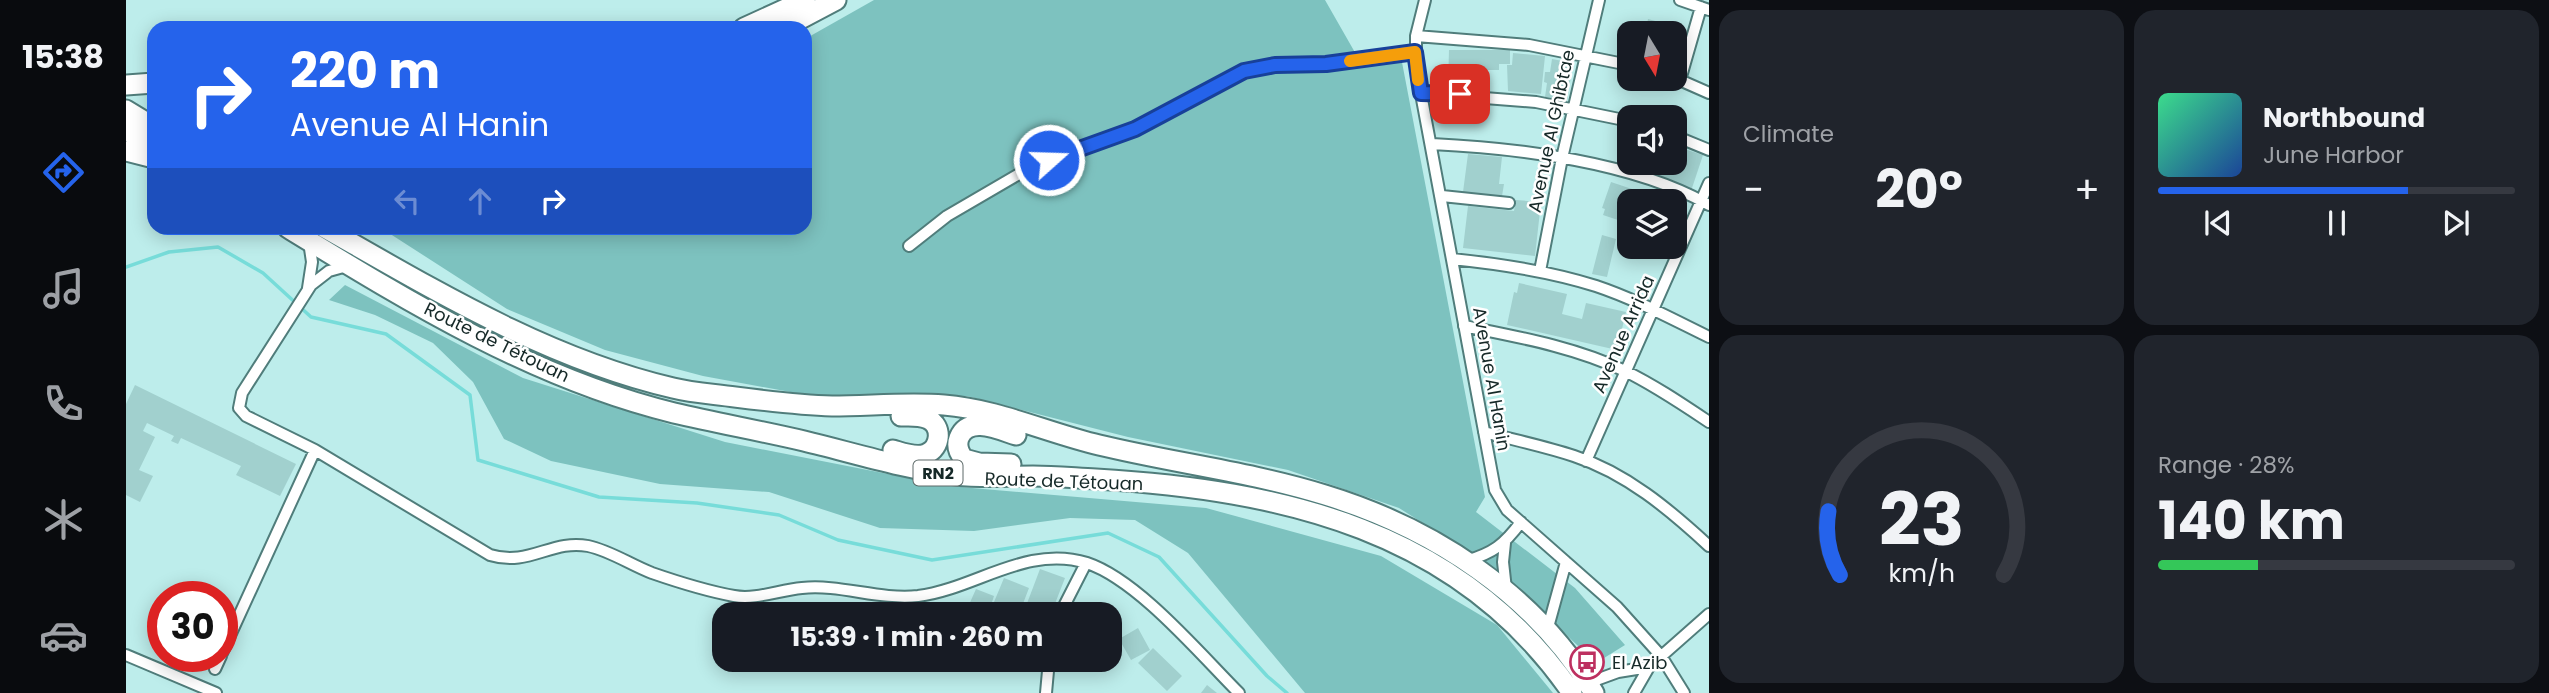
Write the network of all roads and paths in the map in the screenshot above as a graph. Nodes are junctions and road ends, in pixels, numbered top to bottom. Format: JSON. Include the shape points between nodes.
{"nodes":[{"id":1,"x":805,"y":0,"type":"edge"},
{"id":2,"x":836,"y":0,"type":"edge"},
{"id":3,"x":1425,"y":0,"type":"edge"},
{"id":4,"x":1599,"y":0,"type":"edge"},
{"id":5,"x":1680,"y":0,"type":"edge"},
{"id":6,"x":1698,"y":5,"type":"edge"},
{"id":7,"x":759,"y":21,"type":"edge"},
{"id":8,"x":796,"y":21,"type":"edge"},
{"id":9,"x":1416,"y":36,"type":"junction"},
{"id":10,"x":1687,"y":44,"type":"edge"},
{"id":11,"x":1415,"y":52,"type":"junction"},
{"id":12,"x":1585,"y":55,"type":"junction"},
{"id":13,"x":1617,"y":62,"type":"edge"},
{"id":14,"x":1687,"y":83,"type":"edge"},
{"id":15,"x":147,"y":84,"type":"edge"},
{"id":16,"x":126,"y":85,"type":"edge"},
{"id":17,"x":1421,"y":93,"type":"junction"},
{"id":18,"x":1709,"y":93,"type":"edge"},
{"id":19,"x":1573,"y":108,"type":"junction"},
{"id":20,"x":126,"y":110,"type":"edge"},
{"id":21,"x":1617,"y":118,"type":"edge"},
{"id":22,"x":147,"y":123,"type":"edge"},
{"id":23,"x":126,"y":130,"type":"edge"},
{"id":24,"x":1687,"y":141,"type":"edge"},
{"id":25,"x":147,"y":143,"type":"edge"},
{"id":26,"x":1432,"y":144,"type":"junction"},
{"id":27,"x":1709,"y":150,"type":"edge"},
{"id":28,"x":126,"y":151,"type":"edge"},
{"id":29,"x":147,"y":156,"type":"edge"},
{"id":30,"x":1562,"y":158,"type":"junction"},
{"id":31,"x":1709,"y":183,"type":"edge"},
{"id":32,"x":1442,"y":196,"type":"junction"},
{"id":33,"x":1509,"y":203,"type":"dead end"},
{"id":34,"x":1705,"y":203,"type":"edge"},
{"id":35,"x":300,"y":235,"type":"edge"},
{"id":36,"x":339,"y":235,"type":"edge"},
{"id":37,"x":309,"y":240,"type":"junction"},
{"id":38,"x":909,"y":246,"type":"dead end"},
{"id":39,"x":1452,"y":259,"type":"junction"},
{"id":40,"x":350,"y":265,"type":"junction"},
{"id":41,"x":1540,"y":271,"type":"junction"},
{"id":42,"x":301,"y":300,"type":"junction"},
{"id":43,"x":1653,"y":309,"type":"junction"},
{"id":44,"x":1464,"y":326,"type":"junction"},
{"id":45,"x":1709,"y":337,"type":"edge"},
{"id":46,"x":1625,"y":371,"type":"junction"},
{"id":47,"x":677,"y":389,"type":"junction"},
{"id":48,"x":672,"y":412,"type":"junction"},
{"id":49,"x":1709,"y":422,"type":"edge"},
{"id":50,"x":1484,"y":432,"type":"junction"},
{"id":51,"x":314,"y":450,"type":"junction"},
{"id":52,"x":1586,"y":461,"type":"junction"},
{"id":53,"x":1268,"y":481,"type":"junction"},
{"id":54,"x":1249,"y":498,"type":"junction"},
{"id":55,"x":1521,"y":522,"type":"junction"},
{"id":56,"x":1505,"y":543,"type":"junction"},
{"id":57,"x":1709,"y":546,"type":"edge"},
{"id":58,"x":1466,"y":561,"type":"junction"},
{"id":59,"x":1566,"y":562,"type":"junction"},
{"id":60,"x":1086,"y":563,"type":"junction"},
{"id":61,"x":1506,"y":591,"type":"junction"},
{"id":62,"x":1066,"y":602,"type":"edge"},
{"id":63,"x":1709,"y":614,"type":"edge"},
{"id":64,"x":238,"y":619,"type":"edge"},
{"id":65,"x":1547,"y":631,"type":"junction"},
{"id":66,"x":126,"y":655,"type":"edge"},
{"id":67,"x":1661,"y":656,"type":"junction"},
{"id":68,"x":1649,"y":667,"type":"junction"},
{"id":69,"x":1048,"y":672,"type":"edge"},
{"id":70,"x":1585,"y":690,"type":"edge"},
{"id":71,"x":216,"y":693,"type":"edge"},
{"id":72,"x":1046,"y":693,"type":"edge"},
{"id":73,"x":1239,"y":693,"type":"edge"},
{"id":74,"x":1634,"y":693,"type":"edge"},
{"id":75,"x":1684,"y":693,"type":"edge"}],
"edges":[{"from":1,"to":7,"type":"highway"},
{"from":2,"to":8,"type":"highway"},
{"from":3,"to":9,"type":"street","name":"Avenue Al Hanin"},
{"from":4,"to":12,"type":"street","name":"Avenue Al Ghibtae"},
{"from":5,"to":6,"type":"street"},
{"from":6,"to":10,"type":"street"},
{"from":9,"to":11,"type":"street","name":"Avenue Al Hanin"},
{"from":9,"to":12,"type":"street","via":[[1529,45]]},
{"from":11,"to":17,"type":"street","name":"Avenue Al Hanin"},
{"from":11,"to":38,"type":"street","via":[[1244,71],[1135,129],[1019,174],[947,216]]},
{"from":12,"to":13,"type":"street"},
{"from":12,"to":19,"type":"street","name":"Avenue Al Ghibtae"},
{"from":14,"to":18,"type":"street"},
{"from":15,"to":16,"type":"highway"},
{"from":17,"to":19,"type":"street","via":[[1498,97]]},
{"from":17,"to":26,"type":"street","name":"Avenue Al Hanin"},
{"from":19,"to":21,"type":"street"},
{"from":19,"to":30,"type":"street","name":"Avenue Al Ghibtae"},
{"from":20,"to":22,"type":"highway"},
{"from":23,"to":25,"type":"highway"},
{"from":24,"to":27,"type":"street"},
{"from":26,"to":30,"type":"street"},
{"from":26,"to":32,"type":"street","name":"Avenue Al Hanin"},
{"from":28,"to":29,"type":"highway"},
{"from":30,"to":34,"type":"street","via":[[1633,175]]},
{"from":30,"to":41,"type":"street","name":"Avenue Al Ghibtae"},
{"from":31,"to":34,"type":"street","name":"Avenue Arrida"},
{"from":32,"to":33,"type":"street"},
{"from":32,"to":39,"type":"street","name":"Avenue Al Hanin"},
{"from":34,"to":43,"type":"street","name":"Avenue Arrida"},
{"from":35,"to":37,"type":"highway","name":"Route de Tétouan","number":"RN2"},
{"from":36,"to":47,"type":"highway","name":"Route de Tétouan","via":[[498,324],[608,370]]},
{"from":37,"to":40,"type":"highway","name":"Route de Tétouan","number":"RN2"},
{"from":37,"to":42,"type":"street","via":[[312,262]]},
{"from":39,"to":41,"type":"street"},
{"from":39,"to":44,"type":"street","name":"Avenue Al Hanin"},
{"from":40,"to":42,"type":"street","via":[[329,271]]},
{"from":40,"to":48,"type":"highway","name":"Route de Tétouan","number":"RN2","via":[[523,359],[599,390]]},
{"from":41,"to":43,"type":"street"},
{"from":42,"to":51,"type":"street","via":[[238,403],[246,416]]},
{"from":43,"to":45,"type":"street"},
{"from":43,"to":46,"type":"street","name":"Avenue Arrida"},
{"from":44,"to":46,"type":"street","via":[[1545,344]]},
{"from":44,"to":50,"type":"street","name":"Avenue Al Hanin"},
{"from":46,"to":49,"type":"street"},
{"from":46,"to":52,"type":"street","name":"Avenue Arrida"},
{"from":47,"to":48,"type":"highway","via":[[788,412],[920,416],[934,422],[939,438],[930,452],[911,455],[780,427]]},
{"from":47,"to":53,"type":"highway","name":"Route de Tétouan","via":[[807,405],[956,406],[1100,445]]},
{"from":48,"to":54,"type":"highway","name":"Route de Tétouan","number":"RN2","via":[[944,474],[1101,479]]},
{"from":50,"to":52,"type":"street"},
{"from":50,"to":55,"type":"street","name":"Avenue Al Hanin","via":[[1496,490]]},
{"from":51,"to":60,"type":"street","via":[[490,555],[520,559],[557,547],[589,546],[651,572],[735,596],[802,587],[918,596],[1029,561]]},
{"from":51,"to":64,"type":"street"},
{"from":52,"to":57,"type":"street","via":[[1640,489]]},
{"from":53,"to":54,"type":"highway","via":[[1136,461],[982,426],[967,428],[958,440],[961,455],[970,462],[1131,471]]},
{"from":53,"to":58,"type":"highway","name":"Route de Tétouan","via":[[1394,520]]},
{"from":54,"to":70,"type":"highway","name":"Route de Tétouan","number":"RN2","via":[[1350,522],[1429,559],[1500,612]]},
{"from":55,"to":56,"type":"street"},
{"from":55,"to":59,"type":"street","name":"Avenue Al Hanin"},
{"from":56,"to":58,"type":"street"},
{"from":56,"to":61,"type":"street"},
{"from":58,"to":61,"type":"highway","name":"Route de Tétouan"},
{"from":59,"to":65,"type":"street"},
{"from":59,"to":67,"type":"street","name":"Avenue Al Hanin","via":[[1617,607]]},
{"from":60,"to":62,"type":"street"},
{"from":60,"to":73,"type":"street","via":[[1140,595]]},
{"from":61,"to":65,"type":"highway","name":"Route de Tétouan"},
{"from":63,"to":67,"type":"street"},
{"from":65,"to":70,"type":"highway","name":"Route de Tétouan"},
{"from":66,"to":71,"type":"street"},
{"from":67,"to":68,"type":"street"},
{"from":67,"to":75,"type":"street","name":"Avenue Al Hanin"},
{"from":68,"to":70,"type":"street","via":[[1618,672]]},
{"from":68,"to":74,"type":"street"},
{"from":69,"to":72,"type":"street"}]}
